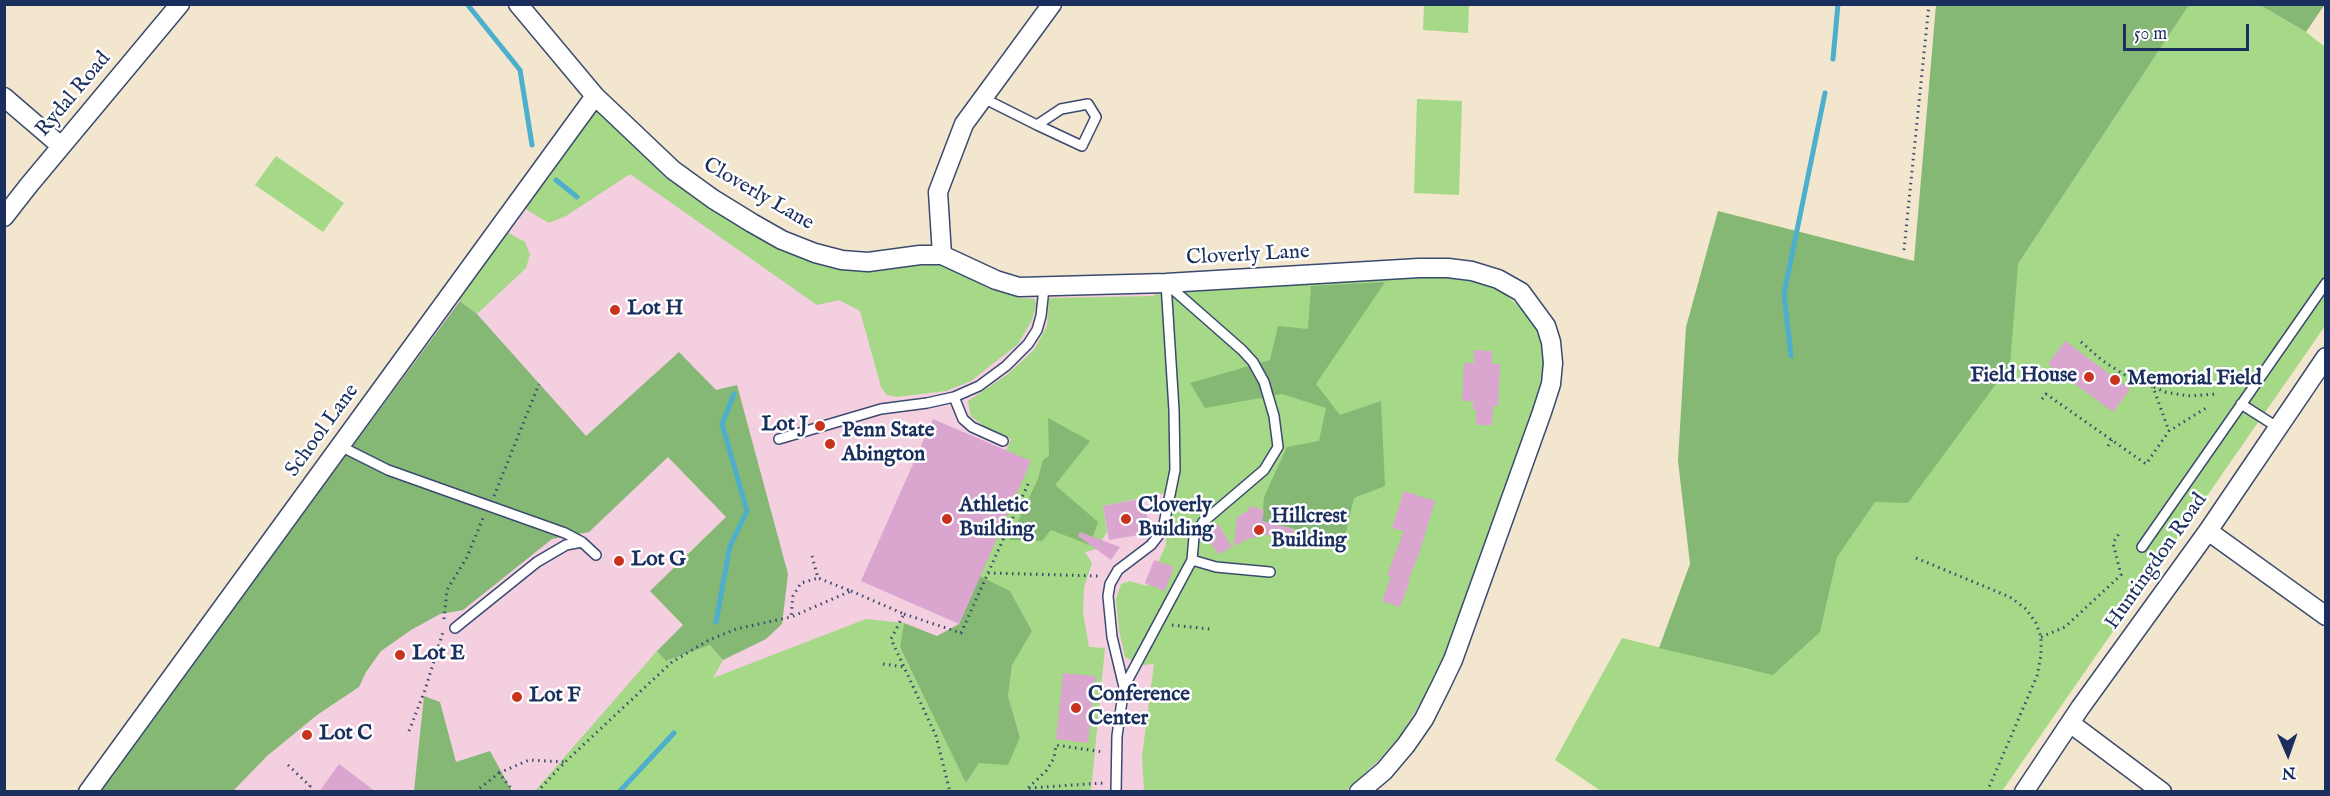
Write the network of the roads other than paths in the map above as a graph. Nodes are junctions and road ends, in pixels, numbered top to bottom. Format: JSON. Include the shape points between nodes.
{"nodes":[{"id":1,"x":180,"y":4,"type":"edge"},
{"id":2,"x":518,"y":4,"type":"edge"},
{"id":3,"x":1052,"y":4,"type":"edge"},
{"id":4,"x":595,"y":96,"type":"junction"},
{"id":5,"x":4,"y":98,"type":"edge"},
{"id":6,"x":983,"y":98,"type":"junction"},
{"id":7,"x":1037,"y":125,"type":"junction"},
{"id":8,"x":61,"y":146,"type":"junction"},
{"id":9,"x":4,"y":217,"type":"edge"},
{"id":10,"x":942,"y":255,"type":"junction"},
{"id":11,"x":1166,"y":283,"type":"junction"},
{"id":12,"x":2325,"y":283,"type":"edge"},
{"id":13,"x":1044,"y":288,"type":"junction"},
{"id":14,"x":2325,"y":357,"type":"edge"},
{"id":15,"x":954,"y":397,"type":"junction"},
{"id":16,"x":2241,"y":404,"type":"junction"},
{"id":17,"x":2277,"y":427,"type":"junction"},
{"id":18,"x":779,"y":439,"type":"dead end"},
{"id":19,"x":1003,"y":441,"type":"dead end"},
{"id":20,"x":340,"y":446,"type":"junction"},
{"id":21,"x":2208,"y":531,"type":"junction"},
{"id":22,"x":582,"y":542,"type":"junction"},
{"id":23,"x":2142,"y":547,"type":"dead end"},
{"id":24,"x":596,"y":555,"type":"dead end"},
{"id":25,"x":1192,"y":561,"type":"junction"},
{"id":26,"x":1270,"y":572,"type":"dead end"},
{"id":27,"x":2325,"y":616,"type":"edge"},
{"id":28,"x":455,"y":628,"type":"dead end"},
{"id":29,"x":1124,"y":687,"type":"junction"},
{"id":30,"x":2070,"y":723,"type":"junction"},
{"id":31,"x":88,"y":792,"type":"edge"},
{"id":32,"x":1116,"y":792,"type":"edge"},
{"id":33,"x":1359,"y":792,"type":"edge"},
{"id":34,"x":2025,"y":792,"type":"edge"},
{"id":35,"x":2162,"y":792,"type":"edge"}],
"edges":[{"from":1,"to":8,"type":"street","name":"Rydal Road"},
{"from":2,"to":4,"type":"street","name":"Cloverly Lane"},
{"from":3,"to":6,"type":"street"},
{"from":4,"to":10,"type":"street","name":"Cloverly Lane","via":[[673,170],[782,240],[842,260],[868,262]]},
{"from":4,"to":20,"type":"street","name":"School Lane"},
{"from":5,"to":8,"type":"street"},
{"from":6,"to":7,"type":"lane"},
{"from":6,"to":10,"type":"street","via":[[964,124],[938,192]]},
{"from":7,"to":7,"type":"lane","via":[[1061,109],[1088,104],[1096,117],[1082,146]]},
{"from":8,"to":9,"type":"street","name":"Rydal Road"},
{"from":10,"to":13,"type":"street","name":"Cloverly Lane","via":[[996,280],[1019,287]]},
{"from":11,"to":13,"type":"street","name":"Cloverly Lane"},
{"from":11,"to":25,"type":"lane","via":[[1253,362],[1264,382],[1278,433],[1278,447],[1264,470],[1203,522],[1194,537]]},
{"from":11,"to":29,"type":"lane","via":[[1175,470],[1158,536],[1118,570],[1108,596],[1108,614]]},
{"from":11,"to":33,"type":"street","name":"Cloverly Lane","via":[[1448,268],[1498,279],[1521,292],[1546,326],[1553,363],[1551,384],[1453,660],[1425,719],[1384,771]]},
{"from":12,"to":16,"type":"lane"},
{"from":13,"to":15,"type":"lane","via":[[1041,316],[1028,344],[979,386]]},
{"from":14,"to":17,"type":"street","name":"Huntingdon Road"},
{"from":15,"to":18,"type":"lane","via":[[881,409]]},
{"from":15,"to":19,"type":"lane","via":[[963,419]]},
{"from":16,"to":17,"type":"lane"},
{"from":16,"to":23,"type":"lane"},
{"from":17,"to":21,"type":"street","name":"Huntingdon Road"},
{"from":20,"to":22,"type":"lane","via":[[388,470]]},
{"from":20,"to":31,"type":"street","name":"School Lane"},
{"from":21,"to":27,"type":"street"},
{"from":21,"to":30,"type":"street","name":"Huntingdon Road"},
{"from":22,"to":24,"type":"lane"},
{"from":22,"to":28,"type":"lane","via":[[566,545],[537,562]]},
{"from":25,"to":26,"type":"lane"},
{"from":25,"to":29,"type":"lane"},
{"from":29,"to":32,"type":"lane"},
{"from":30,"to":34,"type":"street","name":"Huntingdon Road"},
{"from":30,"to":35,"type":"street"}]}
